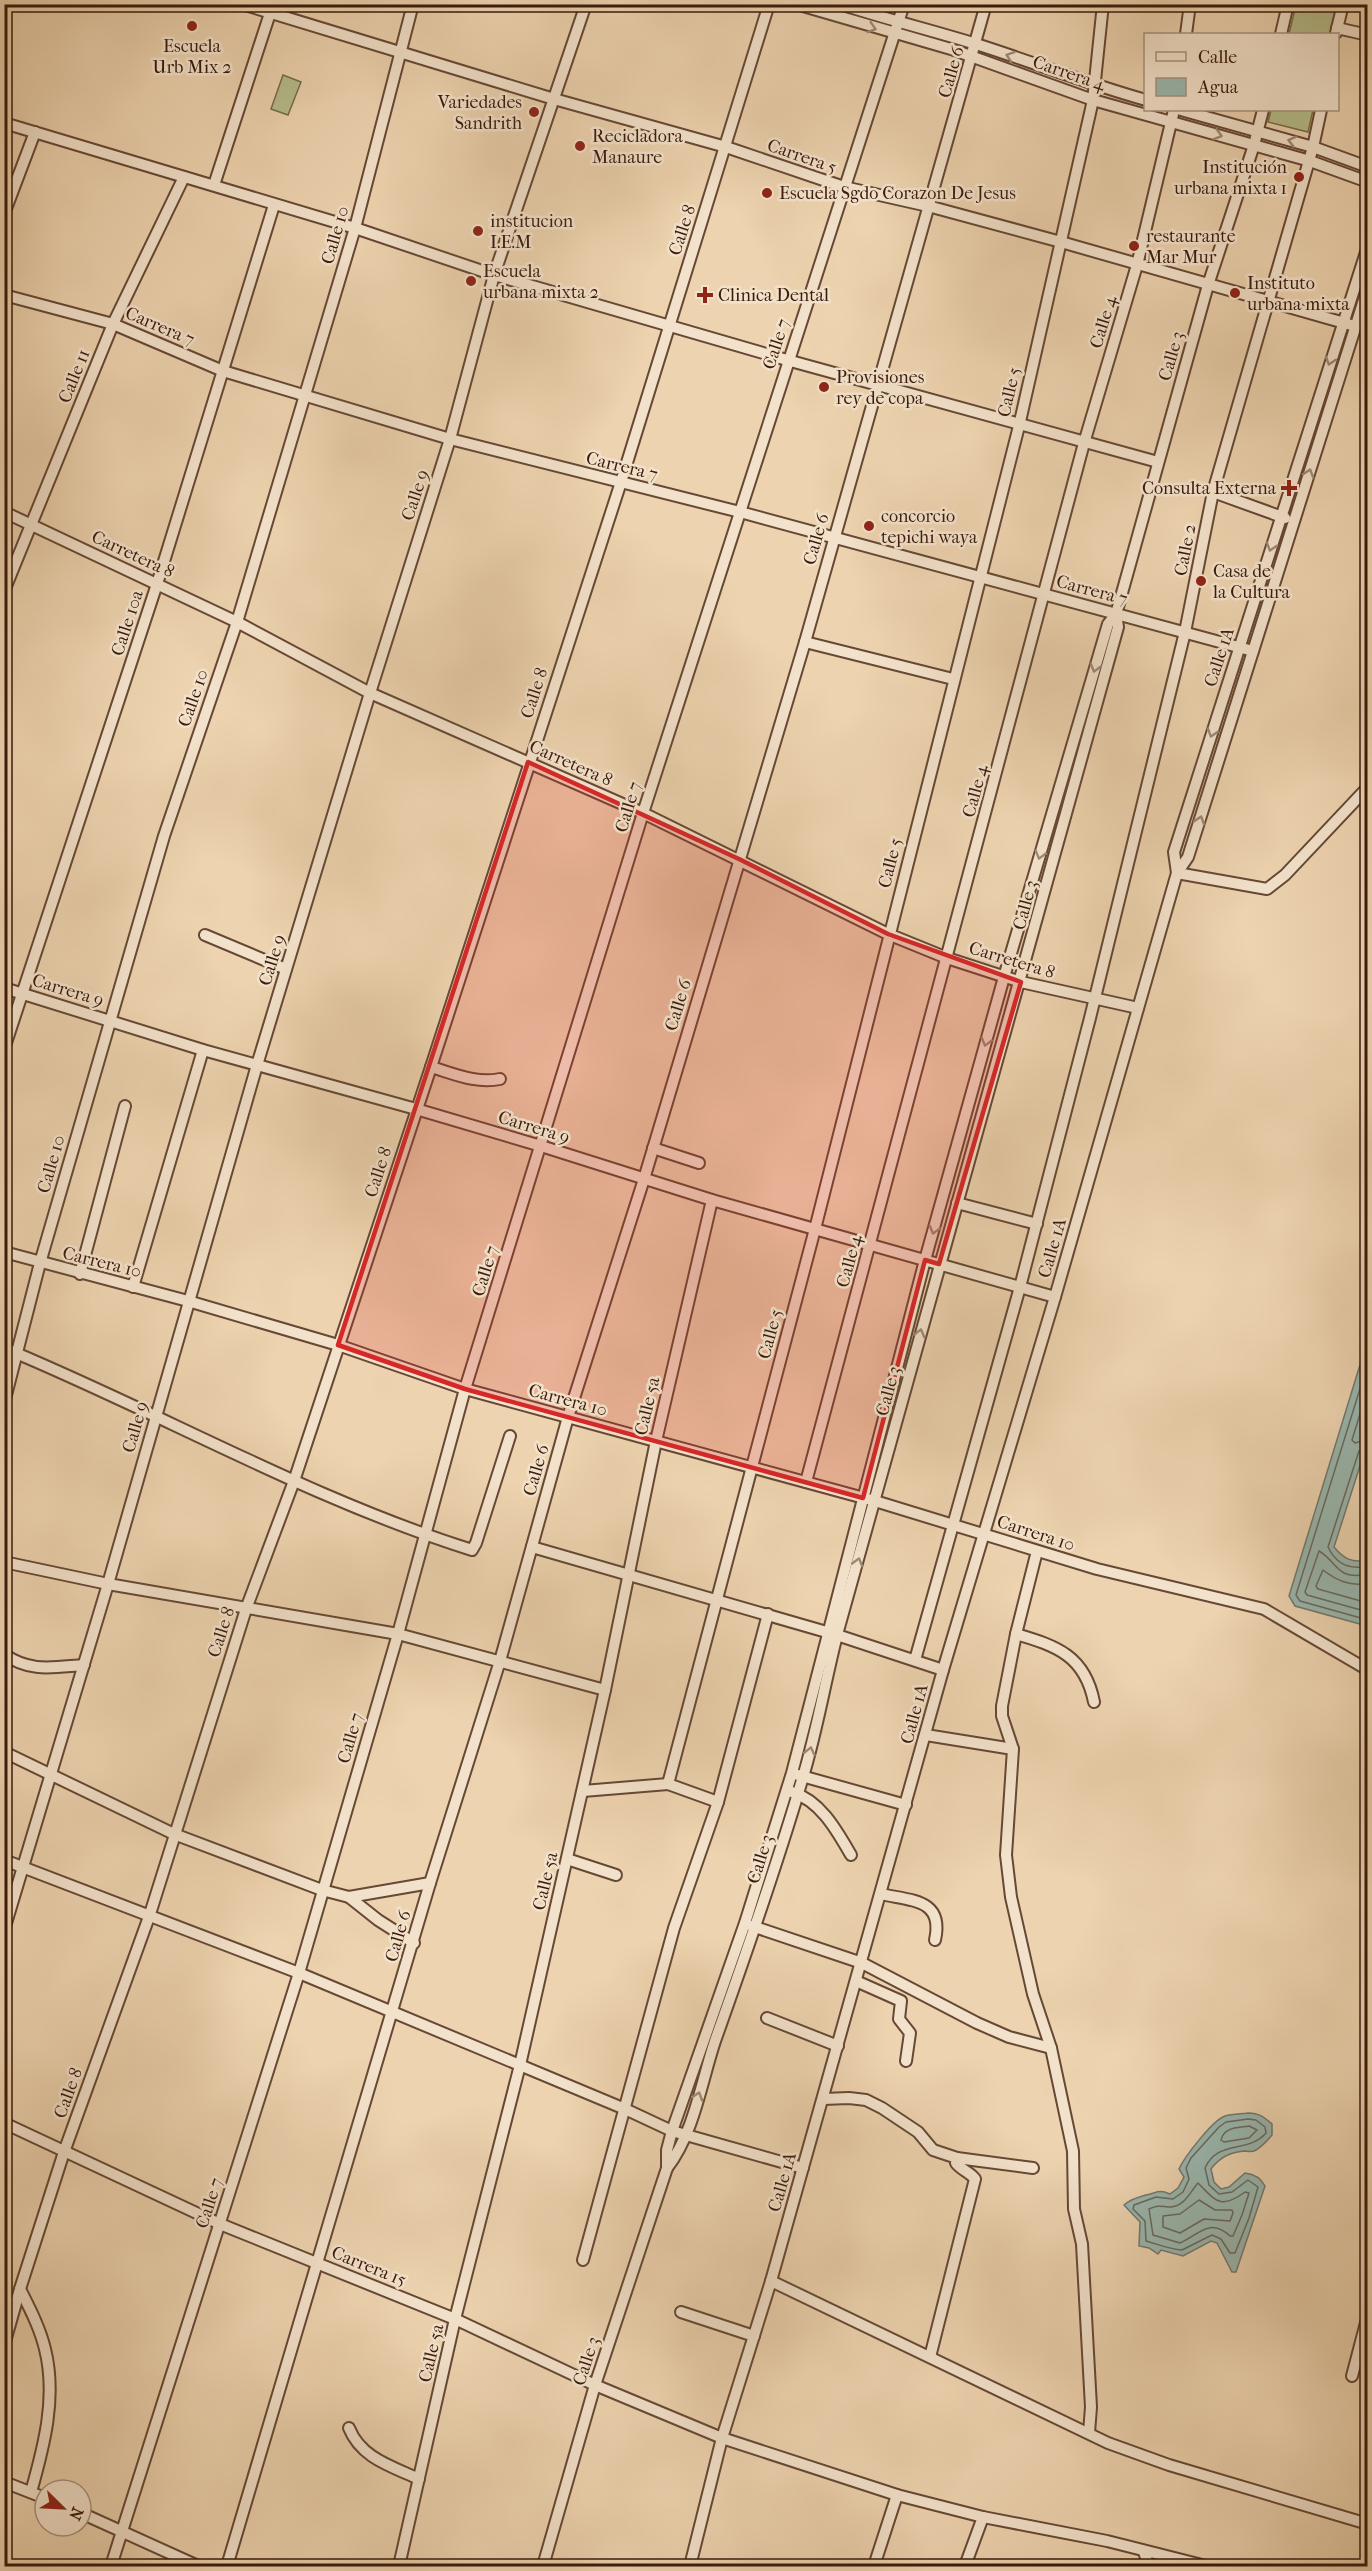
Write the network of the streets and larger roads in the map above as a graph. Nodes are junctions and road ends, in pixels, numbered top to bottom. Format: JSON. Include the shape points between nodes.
{"nodes":[{"id":1,"x":242,"y":4,"type":"edge"},
{"id":2,"x":413,"y":4,"type":"edge"},
{"id":3,"x":586,"y":4,"type":"edge"},
{"id":4,"x":769,"y":4,"type":"edge"},
{"id":5,"x":796,"y":4,"type":"edge"},
{"id":6,"x":840,"y":4,"type":"edge"},
{"id":7,"x":904,"y":4,"type":"edge"},
{"id":8,"x":986,"y":4,"type":"edge"},
{"id":9,"x":1103,"y":4,"type":"edge"},
{"id":10,"x":1190,"y":4,"type":"edge"},
{"id":11,"x":1288,"y":4,"type":"edge"},
{"id":12,"x":1343,"y":4,"type":"edge"},
{"id":13,"x":272,"y":9,"type":"edge"},
{"id":14,"x":897,"y":23,"type":"junction"},
{"id":15,"x":1336,"y":32,"type":"edge"},
{"id":16,"x":1186,"y":33,"type":"edge"},
{"id":17,"x":1281,"y":33,"type":"edge"},
{"id":18,"x":893,"y":34,"type":"junction"},
{"id":19,"x":1368,"y":35,"type":"edge"},
{"id":20,"x":976,"y":44,"type":"junction"},
{"id":21,"x":400,"y":52,"type":"junction"},
{"id":22,"x":972,"y":57,"type":"junction"},
{"id":23,"x":1094,"y":86,"type":"junction"},
{"id":24,"x":554,"y":99,"type":"junction"},
{"id":25,"x":1144,"y":99,"type":"edge"},
{"id":26,"x":1093,"y":100,"type":"junction"},
{"id":27,"x":1174,"y":111,"type":"edge"},
{"id":28,"x":1184,"y":111,"type":"edge"},
{"id":29,"x":1263,"y":111,"type":"edge"},
{"id":30,"x":1321,"y":111,"type":"edge"},
{"id":31,"x":1172,"y":122,"type":"junction"},
{"id":32,"x":4,"y":123,"type":"edge"},
{"id":33,"x":35,"y":132,"type":"junction"},
{"id":34,"x":1258,"y":132,"type":"junction"},
{"id":35,"x":1254,"y":145,"type":"junction"},
{"id":36,"x":726,"y":147,"type":"junction"},
{"id":37,"x":1313,"y":147,"type":"junction"},
{"id":38,"x":1310,"y":161,"type":"junction"},
{"id":39,"x":1368,"y":167,"type":"edge"},
{"id":40,"x":184,"y":177,"type":"junction"},
{"id":41,"x":1368,"y":182,"type":"edge"},
{"id":42,"x":214,"y":185,"type":"junction"},
{"id":43,"x":844,"y":187,"type":"junction"},
{"id":44,"x":274,"y":205,"type":"junction"},
{"id":45,"x":928,"y":206,"type":"junction"},
{"id":46,"x":4,"y":214,"type":"edge"},
{"id":47,"x":355,"y":228,"type":"junction"},
{"id":48,"x":1061,"y":242,"type":"junction"},
{"id":49,"x":1368,"y":246,"type":"edge"},
{"id":50,"x":1137,"y":266,"type":"junction"},
{"id":51,"x":494,"y":274,"type":"junction"},
{"id":52,"x":1208,"y":285,"type":"junction"},
{"id":53,"x":1368,"y":287,"type":"edge"},
{"id":54,"x":4,"y":296,"type":"edge"},
{"id":55,"x":1268,"y":301,"type":"junction"},
{"id":56,"x":1343,"y":323,"type":"junction"},
{"id":57,"x":114,"y":324,"type":"junction"},
{"id":58,"x":668,"y":324,"type":"junction"},
{"id":59,"x":1355,"y":326,"type":"junction"},
{"id":60,"x":788,"y":360,"type":"junction"},
{"id":61,"x":223,"y":371,"type":"junction"},
{"id":62,"x":877,"y":384,"type":"junction"},
{"id":63,"x":304,"y":396,"type":"junction"},
{"id":64,"x":1018,"y":426,"type":"junction"},
{"id":65,"x":450,"y":439,"type":"junction"},
{"id":66,"x":1084,"y":443,"type":"junction"},
{"id":67,"x":1158,"y":462,"type":"junction"},
{"id":68,"x":621,"y":482,"type":"junction"},
{"id":69,"x":1213,"y":492,"type":"junction"},
{"id":70,"x":4,"y":512,"type":"edge"},
{"id":71,"x":740,"y":512,"type":"junction"},
{"id":72,"x":1281,"y":516,"type":"junction"},
{"id":73,"x":1294,"y":521,"type":"junction"},
{"id":74,"x":31,"y":524,"type":"junction"},
{"id":75,"x":833,"y":539,"type":"junction"},
{"id":76,"x":981,"y":576,"type":"junction"},
{"id":77,"x":157,"y":584,"type":"junction"},
{"id":78,"x":4,"y":591,"type":"edge"},
{"id":79,"x":1044,"y":595,"type":"junction"},
{"id":80,"x":1116,"y":614,"type":"junction"},
{"id":81,"x":237,"y":622,"type":"junction"},
{"id":82,"x":1185,"y":632,"type":"junction"},
{"id":83,"x":805,"y":642,"type":"junction"},
{"id":84,"x":1239,"y":646,"type":"junction"},
{"id":85,"x":1253,"y":651,"type":"junction"},
{"id":86,"x":953,"y":680,"type":"junction"},
{"id":87,"x":370,"y":693,"type":"junction"},
{"id":88,"x":528,"y":762,"type":"junction"},
{"id":89,"x":1368,"y":787,"type":"edge"},
{"id":90,"x":643,"y":813,"type":"junction"},
{"id":91,"x":740,"y":859,"type":"junction"},
{"id":92,"x":1177,"y":873,"type":"junction"},
{"id":93,"x":888,"y":934,"type":"junction"},
{"id":94,"x":205,"y":935,"type":"dead end"},
{"id":95,"x":948,"y":958,"type":"junction"},
{"id":96,"x":286,"y":969,"type":"junction"},
{"id":97,"x":1004,"y":977,"type":"junction"},
{"id":98,"x":1021,"y":982,"type":"junction"},
{"id":99,"x":4,"y":988,"type":"edge"},
{"id":100,"x":23,"y":993,"type":"junction"},
{"id":101,"x":1094,"y":1000,"type":"junction"},
{"id":102,"x":1138,"y":1008,"type":"junction"},
{"id":103,"x":110,"y":1020,"type":"junction"},
{"id":104,"x":4,"y":1049,"type":"edge"},
{"id":105,"x":203,"y":1050,"type":"junction"},
{"id":106,"x":257,"y":1065,"type":"junction"},
{"id":107,"x":431,"y":1067,"type":"junction"},
{"id":108,"x":500,"y":1079,"type":"dead end"},
{"id":109,"x":125,"y":1106,"type":"dead end"},
{"id":110,"x":417,"y":1109,"type":"junction"},
{"id":111,"x":542,"y":1146,"type":"junction"},
{"id":112,"x":653,"y":1148,"type":"junction"},
{"id":113,"x":699,"y":1163,"type":"dead end"},
{"id":114,"x":644,"y":1179,"type":"junction"},
{"id":115,"x":712,"y":1200,"type":"junction"},
{"id":116,"x":957,"y":1203,"type":"junction"},
{"id":117,"x":1037,"y":1224,"type":"junction"},
{"id":118,"x":815,"y":1229,"type":"junction"},
{"id":119,"x":870,"y":1245,"type":"junction"},
{"id":120,"x":4,"y":1252,"type":"edge"},
{"id":121,"x":925,"y":1260,"type":"junction"},
{"id":122,"x":39,"y":1263,"type":"junction"},
{"id":123,"x":939,"y":1264,"type":"junction"},
{"id":124,"x":80,"y":1274,"type":"junction"},
{"id":125,"x":133,"y":1287,"type":"junction"},
{"id":126,"x":1020,"y":1287,"type":"junction"},
{"id":127,"x":1055,"y":1297,"type":"junction"},
{"id":128,"x":188,"y":1301,"type":"junction"},
{"id":129,"x":338,"y":1346,"type":"junction"},
{"id":130,"x":4,"y":1348,"type":"edge"},
{"id":131,"x":18,"y":1353,"type":"junction"},
{"id":132,"x":465,"y":1389,"type":"junction"},
{"id":133,"x":4,"y":1403,"type":"edge"},
{"id":134,"x":156,"y":1414,"type":"junction"},
{"id":135,"x":568,"y":1417,"type":"junction"},
{"id":136,"x":510,"y":1437,"type":"dead end"},
{"id":137,"x":656,"y":1441,"type":"junction"},
{"id":138,"x":752,"y":1468,"type":"junction"},
{"id":139,"x":294,"y":1481,"type":"junction"},
{"id":140,"x":806,"y":1482,"type":"junction"},
{"id":141,"x":863,"y":1497,"type":"junction"},
{"id":142,"x":875,"y":1501,"type":"junction"},
{"id":143,"x":954,"y":1524,"type":"junction"},
{"id":144,"x":985,"y":1534,"type":"junction"},
{"id":145,"x":426,"y":1535,"type":"junction"},
{"id":146,"x":532,"y":1547,"type":"junction"},
{"id":147,"x":1037,"y":1551,"type":"junction"},
{"id":148,"x":4,"y":1562,"type":"edge"},
{"id":149,"x":628,"y":1576,"type":"junction"},
{"id":150,"x":108,"y":1584,"type":"junction"},
{"id":151,"x":717,"y":1600,"type":"junction"},
{"id":152,"x":246,"y":1609,"type":"junction"},
{"id":153,"x":768,"y":1614,"type":"junction"},
{"id":154,"x":398,"y":1634,"type":"junction"},
{"id":155,"x":833,"y":1634,"type":"junction"},
{"id":156,"x":1016,"y":1634,"type":"junction"},
{"id":157,"x":4,"y":1654,"type":"edge"},
{"id":158,"x":915,"y":1660,"type":"junction"},
{"id":159,"x":500,"y":1661,"type":"junction"},
{"id":160,"x":84,"y":1665,"type":"junction"},
{"id":161,"x":943,"y":1670,"type":"junction"},
{"id":162,"x":1368,"y":1670,"type":"edge"},
{"id":163,"x":605,"y":1690,"type":"junction"},
{"id":164,"x":1094,"y":1702,"type":"dead end"},
{"id":165,"x":926,"y":1735,"type":"junction"},
{"id":166,"x":1013,"y":1749,"type":"junction"},
{"id":167,"x":4,"y":1752,"type":"edge"},
{"id":168,"x":51,"y":1773,"type":"junction"},
{"id":169,"x":792,"y":1773,"type":"junction"},
{"id":170,"x":804,"y":1776,"type":"junction"},
{"id":171,"x":668,"y":1784,"type":"junction"},
{"id":172,"x":786,"y":1790,"type":"junction"},
{"id":173,"x":583,"y":1791,"type":"junction"},
{"id":174,"x":798,"y":1794,"type":"junction"},
{"id":175,"x":718,"y":1802,"type":"junction"},
{"id":176,"x":906,"y":1805,"type":"junction"},
{"id":177,"x":174,"y":1834,"type":"junction"},
{"id":178,"x":851,"y":1855,"type":"dead end"},
{"id":179,"x":567,"y":1859,"type":"junction"},
{"id":180,"x":4,"y":1860,"type":"edge"},
{"id":181,"x":23,"y":1867,"type":"junction"},
{"id":182,"x":616,"y":1875,"type":"dead end"},
{"id":183,"x":430,"y":1883,"type":"junction"},
{"id":184,"x":322,"y":1890,"type":"junction"},
{"id":185,"x":881,"y":1894,"type":"junction"},
{"id":186,"x":349,"y":1897,"type":"junction"},
{"id":187,"x":150,"y":1914,"type":"junction"},
{"id":188,"x":745,"y":1923,"type":"junction"},
{"id":189,"x":756,"y":1927,"type":"junction"},
{"id":190,"x":4,"y":1930,"type":"edge"},
{"id":191,"x":936,"y":1940,"type":"dead end"},
{"id":192,"x":414,"y":1943,"type":"junction"},
{"id":193,"x":862,"y":1963,"type":"junction"},
{"id":194,"x":298,"y":1973,"type":"junction"},
{"id":195,"x":856,"y":1981,"type":"junction"},
{"id":196,"x":393,"y":2012,"type":"junction"},
{"id":197,"x":767,"y":2018,"type":"dead end"},
{"id":198,"x":838,"y":2046,"type":"junction"},
{"id":199,"x":1051,"y":2048,"type":"junction"},
{"id":200,"x":906,"y":2061,"type":"dead end"},
{"id":201,"x":520,"y":2065,"type":"junction"},
{"id":202,"x":823,"y":2099,"type":"junction"},
{"id":203,"x":625,"y":2109,"type":"junction"},
{"id":204,"x":4,"y":2123,"type":"edge"},
{"id":205,"x":672,"y":2131,"type":"junction"},
{"id":206,"x":685,"y":2135,"type":"junction"},
{"id":207,"x":64,"y":2152,"type":"junction"},
{"id":208,"x":957,"y":2158,"type":"junction"},
{"id":209,"x":667,"y":2168,"type":"junction"},
{"id":210,"x":803,"y":2168,"type":"junction"},
{"id":211,"x":1033,"y":2168,"type":"dead end"},
{"id":212,"x":220,"y":2224,"type":"junction"},
{"id":213,"x":582,"y":2260,"type":"dead end"},
{"id":214,"x":317,"y":2263,"type":"junction"},
{"id":215,"x":771,"y":2281,"type":"junction"},
{"id":216,"x":20,"y":2289,"type":"junction"},
{"id":217,"x":681,"y":2312,"type":"dead end"},
{"id":218,"x":1368,"y":2315,"type":"edge"},
{"id":219,"x":455,"y":2319,"type":"junction"},
{"id":220,"x":754,"y":2336,"type":"junction"},
{"id":221,"x":4,"y":2345,"type":"edge"},
{"id":222,"x":930,"y":2357,"type":"junction"},
{"id":223,"x":1352,"y":2376,"type":"dead end"},
{"id":224,"x":595,"y":2385,"type":"junction"},
{"id":225,"x":349,"y":2428,"type":"dead end"},
{"id":226,"x":1089,"y":2433,"type":"junction"},
{"id":227,"x":722,"y":2438,"type":"junction"},
{"id":228,"x":419,"y":2479,"type":"junction"},
{"id":229,"x":4,"y":2482,"type":"edge"},
{"id":230,"x":32,"y":2492,"type":"joint"},
{"id":231,"x":897,"y":2495,"type":"junction"},
{"id":232,"x":983,"y":2517,"type":"junction"},
{"id":233,"x":93,"y":2518,"type":"edge"},
{"id":234,"x":1368,"y":2524,"type":"edge"},
{"id":235,"x":121,"y":2531,"type":"junction"},
{"id":236,"x":1144,"y":2552,"type":"junction"},
{"id":237,"x":111,"y":2566,"type":"edge"},
{"id":238,"x":198,"y":2566,"type":"edge"},
{"id":239,"x":228,"y":2566,"type":"edge"},
{"id":240,"x":399,"y":2566,"type":"edge"},
{"id":241,"x":543,"y":2566,"type":"edge"},
{"id":242,"x":690,"y":2566,"type":"edge"},
{"id":243,"x":874,"y":2566,"type":"edge"},
{"id":244,"x":965,"y":2566,"type":"edge"},
{"id":245,"x":1149,"y":2566,"type":"edge"},
{"id":246,"x":1206,"y":2566,"type":"edge"}],
"edges":[{"from":1,"to":13,"type":"street","name":"Carrera 5"},
{"from":2,"to":21,"type":"street","name":"Calle 10"},
{"from":3,"to":24,"type":"street","name":"Calle 9"},
{"from":4,"to":36,"type":"street","name":"Calle 8"},
{"from":5,"to":18,"type":"street","name":"Carrera 4","one_way":true},
{"from":6,"to":14,"type":"street","name":"Carrera 4"},
{"from":7,"to":14,"type":"street","name":"Calle 7"},
{"from":8,"to":20,"type":"street","name":"Calle 6"},
{"from":9,"to":23,"type":"street","name":"Calle 5"},
{"from":10,"to":16,"type":"street"},
{"from":11,"to":17,"type":"street"},
{"from":12,"to":15,"type":"street"},
{"from":13,"to":21,"type":"street","name":"Carrera 5"},
{"from":13,"to":42,"type":"street"},
{"from":14,"to":18,"type":"street","name":"Calle 7"},
{"from":14,"to":20,"type":"street","name":"Carrera 4"},
{"from":15,"to":19,"type":"street"},
{"from":18,"to":22,"type":"street","name":"Carrera 4"},
{"from":18,"to":43,"type":"street","name":"Calle 7"},
{"from":20,"to":22,"type":"street","name":"Calle 6"},
{"from":23,"to":20,"type":"street","name":"Carrera 4","one_way":true},
{"from":21,"to":24,"type":"street","name":"Carrera 5"},
{"from":21,"to":47,"type":"street","name":"Calle 10"},
{"from":22,"to":26,"type":"street","name":"Carrera 4"},
{"from":22,"to":45,"type":"street","name":"Calle 6"},
{"from":23,"to":25,"type":"street","name":"Carrera 4"},
{"from":23,"to":26,"type":"street","name":"Calle 5"},
{"from":24,"to":36,"type":"street","name":"Carrera 5"},
{"from":24,"to":51,"type":"street","name":"Calle 9"},
{"from":26,"to":31,"type":"street","name":"Carrera 4"},
{"from":26,"to":48,"type":"street","name":"Calle 5"},
{"from":27,"to":31,"type":"street","name":"Calle 4"},
{"from":28,"to":34,"type":"street"},
{"from":29,"to":34,"type":"street","name":"Calle 3"},
{"from":30,"to":37,"type":"street","name":"Calle 2"},
{"from":31,"to":35,"type":"street","name":"Carrera 4","one_way":true},
{"from":31,"to":50,"type":"street","name":"Calle 4"},
{"from":32,"to":33,"type":"street"},
{"from":33,"to":40,"type":"street"},
{"from":33,"to":46,"type":"street"},
{"from":34,"to":35,"type":"street","name":"Calle 3"},
{"from":37,"to":34,"type":"street","one_way":true},
{"from":35,"to":38,"type":"street","name":"Carrera 4"},
{"from":35,"to":52,"type":"street","name":"Calle 3"},
{"from":36,"to":43,"type":"street","name":"Carrera 5"},
{"from":36,"to":58,"type":"street","name":"Calle 8"},
{"from":37,"to":38,"type":"street","name":"Calle 2"},
{"from":37,"to":39,"type":"street"},
{"from":38,"to":41,"type":"street","name":"Carrera 4"},
{"from":38,"to":55,"type":"street","name":"Calle 2"},
{"from":40,"to":42,"type":"street"},
{"from":40,"to":57,"type":"street","name":"Calle 11"},
{"from":42,"to":44,"type":"street"},
{"from":43,"to":45,"type":"street","name":"Carrera 5"},
{"from":43,"to":60,"type":"street","name":"Calle 7"},
{"from":44,"to":47,"type":"street"},
{"from":44,"to":61,"type":"street","name":"Calle 10a"},
{"from":45,"to":48,"type":"street","name":"Carrera 5"},
{"from":45,"to":62,"type":"street","name":"Calle 6"},
{"from":47,"to":51,"type":"street"},
{"from":47,"to":63,"type":"street","name":"Calle 10"},
{"from":48,"to":50,"type":"street","name":"Carrera 5"},
{"from":48,"to":64,"type":"street","name":"Calle 5"},
{"from":49,"to":56,"type":"street","name":"Calle 1A"},
{"from":50,"to":52,"type":"street","name":"Carrera 5"},
{"from":50,"to":66,"type":"street","name":"Calle 4"},
{"from":51,"to":58,"type":"street"},
{"from":51,"to":65,"type":"street","name":"Calle 9"},
{"from":52,"to":55,"type":"street","name":"Carrera 5"},
{"from":52,"to":67,"type":"street","name":"Calle 3"},
{"from":53,"to":59,"type":"street","name":"Calle 1A"},
{"from":54,"to":57,"type":"street","name":"Carrera 7"},
{"from":55,"to":56,"type":"street","name":"Carrera 5"},
{"from":55,"to":69,"type":"street","name":"Calle 2"},
{"from":56,"to":59,"type":"street","name":"Carrera 5"},
{"from":56,"to":72,"type":"street","name":"Calle 1A","one_way":true},
{"from":57,"to":61,"type":"street","name":"Carrera 7"},
{"from":57,"to":74,"type":"street","name":"Calle 11"},
{"from":58,"to":60,"type":"street"},
{"from":58,"to":68,"type":"street","name":"Calle 8"},
{"from":73,"to":59,"type":"street","name":"Calle 1A","one_way":true},
{"from":60,"to":62,"type":"street"},
{"from":60,"to":71,"type":"street","name":"Calle 7"},
{"from":61,"to":63,"type":"street","name":"Carrera 7"},
{"from":61,"to":77,"type":"street","name":"Calle 10a"},
{"from":62,"to":64,"type":"street"},
{"from":62,"to":75,"type":"street","name":"Calle 6"},
{"from":63,"to":65,"type":"street","name":"Carrera 7"},
{"from":63,"to":81,"type":"street","name":"Calle 10"},
{"from":64,"to":66,"type":"street"},
{"from":64,"to":76,"type":"street","name":"Calle 5"},
{"from":65,"to":68,"type":"street","name":"Carrera 7"},
{"from":65,"to":87,"type":"street","name":"Calle 9"},
{"from":66,"to":67,"type":"street"},
{"from":66,"to":79,"type":"street","name":"Calle 4"},
{"from":67,"to":80,"type":"street","name":"Calle 3"},
{"from":68,"to":71,"type":"street","name":"Carrera 7"},
{"from":68,"to":88,"type":"street","name":"Calle 8"},
{"from":69,"to":72,"type":"street"},
{"from":69,"to":82,"type":"street","name":"Calle 2"},
{"from":70,"to":74,"type":"street","name":"Carretera 8"},
{"from":71,"to":75,"type":"street","name":"Carrera 7"},
{"from":71,"to":90,"type":"street","name":"Calle 7"},
{"from":72,"to":73,"type":"street"},
{"from":72,"to":84,"type":"street","name":"Calle 1A","one_way":true},
{"from":73,"to":85,"type":"street","name":"Calle 1A"},
{"from":74,"to":77,"type":"street","name":"Carretera 8"},
{"from":74,"to":78,"type":"street","name":"Calle 11"},
{"from":75,"to":76,"type":"street","name":"Carrera 7"},
{"from":75,"to":83,"type":"street","name":"Calle 6"},
{"from":76,"to":79,"type":"street","name":"Carrera 7"},
{"from":76,"to":86,"type":"street","name":"Calle 5"},
{"from":77,"to":81,"type":"street","name":"Carretera 8"},
{"from":77,"to":100,"type":"street","name":"Calle 10a"},
{"from":79,"to":80,"type":"street","name":"Carrera 7"},
{"from":79,"to":95,"type":"street","name":"Calle 4"},
{"from":80,"to":82,"type":"street","name":"Carrera 7"},
{"from":80,"to":97,"type":"street","name":"Calle 3","one_way":true,"via":[[1108,624]]},
{"from":80,"to":98,"type":"street","name":"Calle 3","via":[[1118,627]]},
{"from":81,"to":87,"type":"street","name":"Carretera 8"},
{"from":81,"to":103,"type":"street","name":"Calle 10","via":[[164,836]]},
{"from":82,"to":84,"type":"street","name":"Carrera 7"},
{"from":82,"to":101,"type":"street","name":"Calle 2"},
{"from":83,"to":86,"type":"street"},
{"from":83,"to":91,"type":"street","name":"Calle 6"},
{"from":84,"to":85,"type":"street","name":"Carrera 7"},
{"from":84,"to":92,"type":"street","name":"Calle 1A","one_way":true,"via":[[1174,852]]},
{"from":92,"to":85,"type":"street","name":"Calle 1A","one_way":true,"via":[[1188,857]]},
{"from":86,"to":93,"type":"street","name":"Calle 5"},
{"from":87,"to":88,"type":"street","name":"Carretera 8"},
{"from":87,"to":96,"type":"street","name":"Calle 9"},
{"from":88,"to":90,"type":"street","name":"Carretera 8"},
{"from":88,"to":107,"type":"street","name":"Calle 8"},
{"from":89,"to":92,"type":"street","via":[[1285,876],[1267,889]]},
{"from":90,"to":91,"type":"street","name":"Carretera 8"},
{"from":90,"to":111,"type":"street","name":"Calle 7"},
{"from":91,"to":93,"type":"street","name":"Carretera 8"},
{"from":91,"to":112,"type":"street","name":"Calle 6"},
{"from":92,"to":102,"type":"street","name":"Calle 1A"},
{"from":93,"to":95,"type":"street","name":"Carretera 8"},
{"from":93,"to":118,"type":"street","name":"Calle 5"},
{"from":94,"to":96,"type":"street"},
{"from":95,"to":97,"type":"street","name":"Carretera 8"},
{"from":95,"to":119,"type":"street","name":"Calle 4"},
{"from":96,"to":106,"type":"street","name":"Calle 9"},
{"from":97,"to":98,"type":"street","name":"Carretera 8"},
{"from":97,"to":121,"type":"street","name":"Calle 3","one_way":true},
{"from":98,"to":101,"type":"street","name":"Carretera 8"},
{"from":98,"to":116,"type":"street","name":"Calle 3"},
{"from":99,"to":100,"type":"street","name":"Carrera 9"},
{"from":100,"to":103,"type":"street","name":"Carrera 9"},
{"from":100,"to":104,"type":"street","name":"Calle 10a"},
{"from":101,"to":102,"type":"street","name":"Carretera 8"},
{"from":101,"to":117,"type":"street","name":"Calle 2"},
{"from":102,"to":127,"type":"street","name":"Calle 1A"},
{"from":103,"to":105,"type":"street","name":"Carrera 9"},
{"from":103,"to":122,"type":"street","name":"Calle 10"},
{"from":105,"to":106,"type":"street","name":"Carrera 9"},
{"from":105,"to":125,"type":"street"},
{"from":106,"to":110,"type":"street","name":"Carrera 9"},
{"from":106,"to":128,"type":"street","name":"Calle 9"},
{"from":107,"to":108,"type":"street","via":[[470,1080]]},
{"from":107,"to":110,"type":"street","name":"Calle 8"},
{"from":109,"to":124,"type":"street"},
{"from":110,"to":111,"type":"street","name":"Carrera 9"},
{"from":110,"to":129,"type":"street","name":"Calle 8"},
{"from":111,"to":114,"type":"street","name":"Carrera 9"},
{"from":111,"to":132,"type":"street","name":"Calle 7"},
{"from":112,"to":113,"type":"street"},
{"from":112,"to":114,"type":"street","name":"Calle 6"},
{"from":114,"to":115,"type":"street","name":"Carrera 9"},
{"from":114,"to":135,"type":"street","name":"Calle 6"},
{"from":115,"to":118,"type":"street","name":"Carrera 9"},
{"from":115,"to":137,"type":"street","name":"Calle 5a"},
{"from":116,"to":117,"type":"street"},
{"from":116,"to":123,"type":"street","name":"Calle 3"},
{"from":117,"to":126,"type":"street","name":"Calle 2"},
{"from":118,"to":119,"type":"street","name":"Carrera 9"},
{"from":118,"to":138,"type":"street","name":"Calle 5"},
{"from":119,"to":121,"type":"street","name":"Carrera 9"},
{"from":119,"to":140,"type":"street","name":"Calle 4"},
{"from":120,"to":122,"type":"street","name":"Carrera 10"},
{"from":121,"to":123,"type":"street","name":"Carrera 9"},
{"from":121,"to":141,"type":"street","name":"Calle 3"},
{"from":122,"to":124,"type":"street","name":"Carrera 10"},
{"from":122,"to":131,"type":"street","name":"Calle 10"},
{"from":123,"to":126,"type":"street","name":"Carrera 9"},
{"from":142,"to":123,"type":"street","name":"Calle 3","one_way":true},
{"from":124,"to":125,"type":"street","name":"Carrera 10"},
{"from":125,"to":128,"type":"street","name":"Carrera 10"},
{"from":126,"to":127,"type":"street","name":"Carrera 9"},
{"from":126,"to":143,"type":"street","name":"Calle 2"},
{"from":127,"to":144,"type":"street","name":"Calle 1A"},
{"from":128,"to":129,"type":"street","name":"Carrera 10"},
{"from":128,"to":134,"type":"street","name":"Calle 9"},
{"from":129,"to":132,"type":"street","name":"Carrera 10"},
{"from":129,"to":139,"type":"street","name":"Calle 8"},
{"from":130,"to":131,"type":"street"},
{"from":131,"to":133,"type":"street","name":"Calle 10"},
{"from":131,"to":134,"type":"street"},
{"from":132,"to":135,"type":"street","name":"Carrera 10"},
{"from":132,"to":145,"type":"street","name":"Calle 7"},
{"from":134,"to":139,"type":"street"},
{"from":134,"to":150,"type":"street","name":"Calle 9"},
{"from":135,"to":137,"type":"street","name":"Carrera 10"},
{"from":135,"to":146,"type":"street","name":"Calle 6"},
{"from":136,"to":145,"type":"street","via":[[474,1549]]},
{"from":137,"to":138,"type":"street","name":"Carrera 10"},
{"from":137,"to":149,"type":"street","name":"Calle 5a"},
{"from":138,"to":140,"type":"street","name":"Carrera 10"},
{"from":138,"to":151,"type":"street","name":"Calle 5"},
{"from":139,"to":145,"type":"street"},
{"from":139,"to":152,"type":"street","name":"Calle 8"},
{"from":140,"to":141,"type":"street","name":"Carrera 10"},
{"from":141,"to":142,"type":"street","name":"Carrera 10"},
{"from":141,"to":155,"type":"street","name":"Calle 3"},
{"from":142,"to":143,"type":"street","name":"Carrera 10"},
{"from":155,"to":142,"type":"street","name":"Calle 3","one_way":true},
{"from":143,"to":144,"type":"street","name":"Carrera 10"},
{"from":143,"to":158,"type":"street","name":"Calle 2"},
{"from":144,"to":147,"type":"street","name":"Carrera 10"},
{"from":144,"to":161,"type":"street","name":"Calle 1A"},
{"from":145,"to":154,"type":"street","name":"Calle 7"},
{"from":146,"to":149,"type":"street"},
{"from":146,"to":159,"type":"street","name":"Calle 6"},
{"from":147,"to":156,"type":"street"},
{"from":147,"to":162,"type":"street","name":"Carrera 10","via":[[1264,1609]]},
{"from":148,"to":150,"type":"street"},
{"from":149,"to":151,"type":"street"},
{"from":149,"to":163,"type":"street","name":"Calle 5a"},
{"from":150,"to":152,"type":"street"},
{"from":150,"to":160,"type":"street","name":"Calle 9"},
{"from":151,"to":153,"type":"street"},
{"from":151,"to":171,"type":"street","name":"Calle 5"},
{"from":152,"to":154,"type":"street"},
{"from":152,"to":177,"type":"street","name":"Calle 8"},
{"from":153,"to":155,"type":"street"},
{"from":153,"to":175,"type":"street"},
{"from":154,"to":159,"type":"street"},
{"from":154,"to":184,"type":"street","name":"Calle 7"},
{"from":155,"to":158,"type":"street"},
{"from":155,"to":169,"type":"street","name":"Calle 3"},
{"from":170,"to":155,"type":"street","name":"Calle 3","one_way":true},
{"from":156,"to":164,"type":"street","via":[[1045,1642],[1067,1654],[1084,1670]]},
{"from":156,"to":166,"type":"street","via":[[1002,1706]]},
{"from":157,"to":160,"type":"street","via":[[32,1668]]},
{"from":158,"to":161,"type":"street"},
{"from":159,"to":163,"type":"street"},
{"from":159,"to":183,"type":"street","name":"Calle 6"},
{"from":160,"to":168,"type":"street","name":"Calle 9"},
{"from":161,"to":165,"type":"street","name":"Calle 1A"},
{"from":163,"to":173,"type":"street","name":"Calle 5a"},
{"from":165,"to":166,"type":"street"},
{"from":165,"to":176,"type":"street","name":"Calle 1A"},
{"from":166,"to":199,"type":"street","via":[[1006,1855],[1010,1887],[1033,1994]]},
{"from":167,"to":168,"type":"street"},
{"from":168,"to":177,"type":"street"},
{"from":168,"to":181,"type":"street","name":"Calle 9"},
{"from":169,"to":170,"type":"street"},
{"from":169,"to":172,"type":"street","name":"Calle 3"},
{"from":170,"to":174,"type":"street","name":"Calle 3"},
{"from":170,"to":176,"type":"street"},
{"from":171,"to":173,"type":"street"},
{"from":171,"to":175,"type":"street"},
{"from":172,"to":174,"type":"street"},
{"from":172,"to":188,"type":"street","name":"Calle 3"},
{"from":173,"to":179,"type":"street","name":"Calle 5a"},
{"from":174,"to":178,"type":"street","via":[[834,1825]]},
{"from":174,"to":189,"type":"street","name":"Calle 3"},
{"from":175,"to":203,"type":"street","via":[[674,1928]]},
{"from":176,"to":185,"type":"street","name":"Calle 1A"},
{"from":177,"to":184,"type":"street"},
{"from":177,"to":187,"type":"street","name":"Calle 8"},
{"from":179,"to":182,"type":"street"},
{"from":179,"to":201,"type":"street","name":"Calle 5a"},
{"from":180,"to":181,"type":"street"},
{"from":181,"to":187,"type":"street"},
{"from":181,"to":190,"type":"street","name":"Calle 9"},
{"from":183,"to":186,"type":"street"},
{"from":183,"to":192,"type":"street","name":"Calle 6"},
{"from":184,"to":186,"type":"street"},
{"from":184,"to":194,"type":"street","name":"Calle 7"},
{"from":185,"to":191,"type":"street","via":[[931,1909],[938,1926]]},
{"from":185,"to":193,"type":"street","name":"Calle 1A"},
{"from":186,"to":192,"type":"street"},
{"from":187,"to":194,"type":"street"},
{"from":187,"to":207,"type":"street","name":"Calle 8"},
{"from":188,"to":189,"type":"street"},
{"from":188,"to":205,"type":"street","name":"Calle 3"},
{"from":189,"to":193,"type":"street"},
{"from":206,"to":189,"type":"street","name":"Calle 3","one_way":true},
{"from":192,"to":196,"type":"street","name":"Calle 6"},
{"from":193,"to":195,"type":"street","name":"Calle 1A"},
{"from":193,"to":199,"type":"street","via":[[1009,2037]]},
{"from":194,"to":196,"type":"street"},
{"from":194,"to":212,"type":"street","name":"Calle 7"},
{"from":195,"to":198,"type":"street","name":"Calle 1A"},
{"from":195,"to":200,"type":"street","via":[[901,2001],[899,2019],[910,2033]]},
{"from":196,"to":201,"type":"street"},
{"from":196,"to":214,"type":"street","name":"Calle 6"},
{"from":197,"to":198,"type":"street"},
{"from":198,"to":202,"type":"street","name":"Calle 1A"},
{"from":199,"to":226,"type":"street","via":[[1073,2151],[1074,2209],[1082,2244]]},
{"from":201,"to":203,"type":"street"},
{"from":201,"to":219,"type":"street","name":"Calle 5a"},
{"from":202,"to":208,"type":"street","via":[[866,2100],[912,2127],[933,2150]]},
{"from":202,"to":210,"type":"street","name":"Calle 1A"},
{"from":203,"to":205,"type":"street"},
{"from":203,"to":213,"type":"street"},
{"from":204,"to":207,"type":"street","name":"Carrera 15"},
{"from":205,"to":206,"type":"street"},
{"from":205,"to":209,"type":"street","name":"Calle 3"},
{"from":206,"to":209,"type":"street","name":"Calle 3","via":[[680,2152]]},
{"from":206,"to":210,"type":"street"},
{"from":207,"to":212,"type":"street","name":"Carrera 15"},
{"from":207,"to":216,"type":"street","name":"Calle 8"},
{"from":208,"to":211,"type":"street"},
{"from":208,"to":222,"type":"street","via":[[956,2163],[975,2179]]},
{"from":209,"to":224,"type":"street","name":"Calle 3"},
{"from":210,"to":215,"type":"street","name":"Calle 1A"},
{"from":212,"to":214,"type":"street","name":"Carrera 15"},
{"from":212,"to":235,"type":"street","name":"Calle 7"},
{"from":214,"to":219,"type":"street","name":"Carrera 15"},
{"from":214,"to":239,"type":"street","name":"Calle 6"},
{"from":215,"to":220,"type":"street","name":"Calle 1A"},
{"from":215,"to":222,"type":"street"},
{"from":216,"to":221,"type":"street","name":"Calle 8"},
{"from":216,"to":230,"type":"street","via":[[46,2351],[49,2394],[47,2428]]},
{"from":217,"to":220,"type":"street"},
{"from":218,"to":223,"type":"street"},
{"from":219,"to":224,"type":"street","name":"Carrera 15"},
{"from":219,"to":228,"type":"street","name":"Calle 5a"},
{"from":220,"to":227,"type":"street","name":"Calle 1A"},
{"from":222,"to":226,"type":"street"},
{"from":224,"to":227,"type":"street","name":"Carrera 15"},
{"from":224,"to":241,"type":"street","name":"Calle 3"},
{"from":225,"to":228,"type":"street","via":[[355,2443],[374,2458]]},
{"from":226,"to":234,"type":"street","via":[[1169,2465]]},
{"from":227,"to":231,"type":"street","name":"Carrera 15"},
{"from":227,"to":242,"type":"street","name":"Calle 1A"},
{"from":228,"to":240,"type":"street","name":"Calle 5a"},
{"from":229,"to":230,"type":"street"},
{"from":231,"to":232,"type":"street","name":"Carrera 15"},
{"from":231,"to":243,"type":"street"},
{"from":232,"to":236,"type":"street","name":"Carrera 15"},
{"from":232,"to":244,"type":"street"},
{"from":233,"to":235,"type":"street"},
{"from":235,"to":237,"type":"street","name":"Calle 7"},
{"from":235,"to":238,"type":"street"},
{"from":236,"to":245,"type":"street"},
{"from":236,"to":246,"type":"street","name":"Carrera 15"}]}
